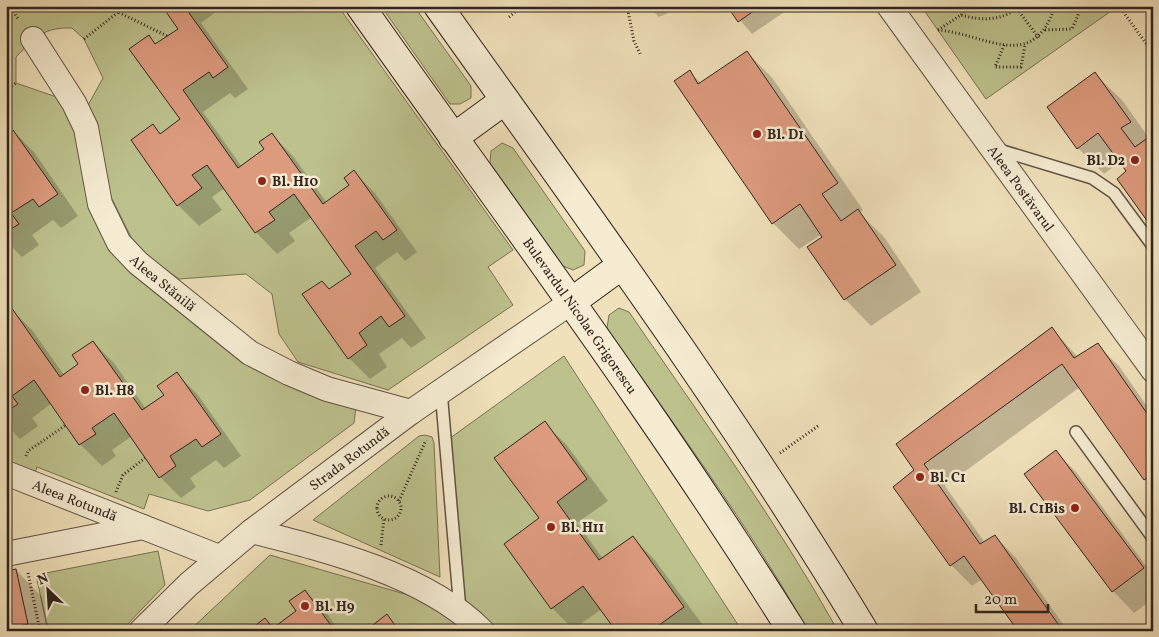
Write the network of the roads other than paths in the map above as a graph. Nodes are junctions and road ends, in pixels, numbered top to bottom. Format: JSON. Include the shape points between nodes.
{"nodes":[{"id":1,"x":360,"y":6,"type":"edge"},
{"id":2,"x":438,"y":6,"type":"edge"},
{"id":3,"x":888,"y":6,"type":"edge"},
{"id":4,"x":33,"y":39,"type":"dead end"},
{"id":5,"x":505,"y":100,"type":"junction"},
{"id":6,"x":453,"y":138,"type":"junction"},
{"id":7,"x":991,"y":147,"type":"junction"},
{"id":8,"x":1153,"y":246,"type":"edge"},
{"id":9,"x":622,"y":265,"type":"junction"},
{"id":10,"x":570,"y":303,"type":"junction"},
{"id":11,"x":1153,"y":370,"type":"edge"},
{"id":12,"x":441,"y":391,"type":"junction"},
{"id":13,"x":411,"y":412,"type":"junction"},
{"id":14,"x":1076,"y":432,"type":"dead end"},
{"id":15,"x":11,"y":475,"type":"edge"},
{"id":16,"x":143,"y":527,"type":"junction"},
{"id":17,"x":252,"y":531,"type":"junction"},
{"id":18,"x":1153,"y":538,"type":"edge"},
{"id":19,"x":15,"y":552,"type":"edge"},
{"id":20,"x":219,"y":557,"type":"junction"},
{"id":21,"x":460,"y":610,"type":"junction"},
{"id":22,"x":141,"y":631,"type":"edge"},
{"id":23,"x":482,"y":631,"type":"edge"},
{"id":24,"x":792,"y":631,"type":"edge"},
{"id":25,"x":864,"y":631,"type":"edge"}],
"edges":[{"from":1,"to":6,"type":"main road","name":"Bulevardul Nicolae Grigorescu"},
{"from":2,"to":5,"type":"main road"},
{"from":3,"to":7,"type":"street","name":"Aleea Postăvarul"},
{"from":4,"to":13,"type":"street","name":"Aleea Stănilă","via":[[86,128],[100,204],[119,243],[138,263],[250,353],[327,389]]},
{"from":5,"to":6,"type":"main road"},
{"from":5,"to":9,"type":"main road"},
{"from":6,"to":10,"type":"main road","name":"Bulevardul Nicolae Grigorescu"},
{"from":7,"to":8,"type":"lane","via":[[1092,178],[1114,194]]},
{"from":7,"to":11,"type":"street","name":"Aleea Postăvarul"},
{"from":9,"to":10,"type":"main road"},
{"from":9,"to":25,"type":"main road","via":[[761,466]]},
{"from":10,"to":12,"type":"street","name":"Strada Rotundă"},
{"from":10,"to":24,"type":"main road","name":"Bulevardul Nicolae Grigorescu","via":[[706,497]]},
{"from":12,"to":13,"type":"street","name":"Strada Rotundă"},
{"from":12,"to":21,"type":"lane"},
{"from":13,"to":17,"type":"street","name":"Strada Rotundă"},
{"from":14,"to":18,"type":"lane"},
{"from":15,"to":16,"type":"street","name":"Aleea Rotundă"},
{"from":16,"to":19,"type":"street","name":"Aleea Rotundă"},
{"from":16,"to":20,"type":"street","name":"Aleea Rotundă"},
{"from":17,"to":20,"type":"street","name":"Strada Rotundă"},
{"from":17,"to":21,"type":"street","via":[[315,547],[362,564],[410,583]]},
{"from":20,"to":22,"type":"street","name":"Strada Rotundă"},
{"from":21,"to":23,"type":"street"}]}
